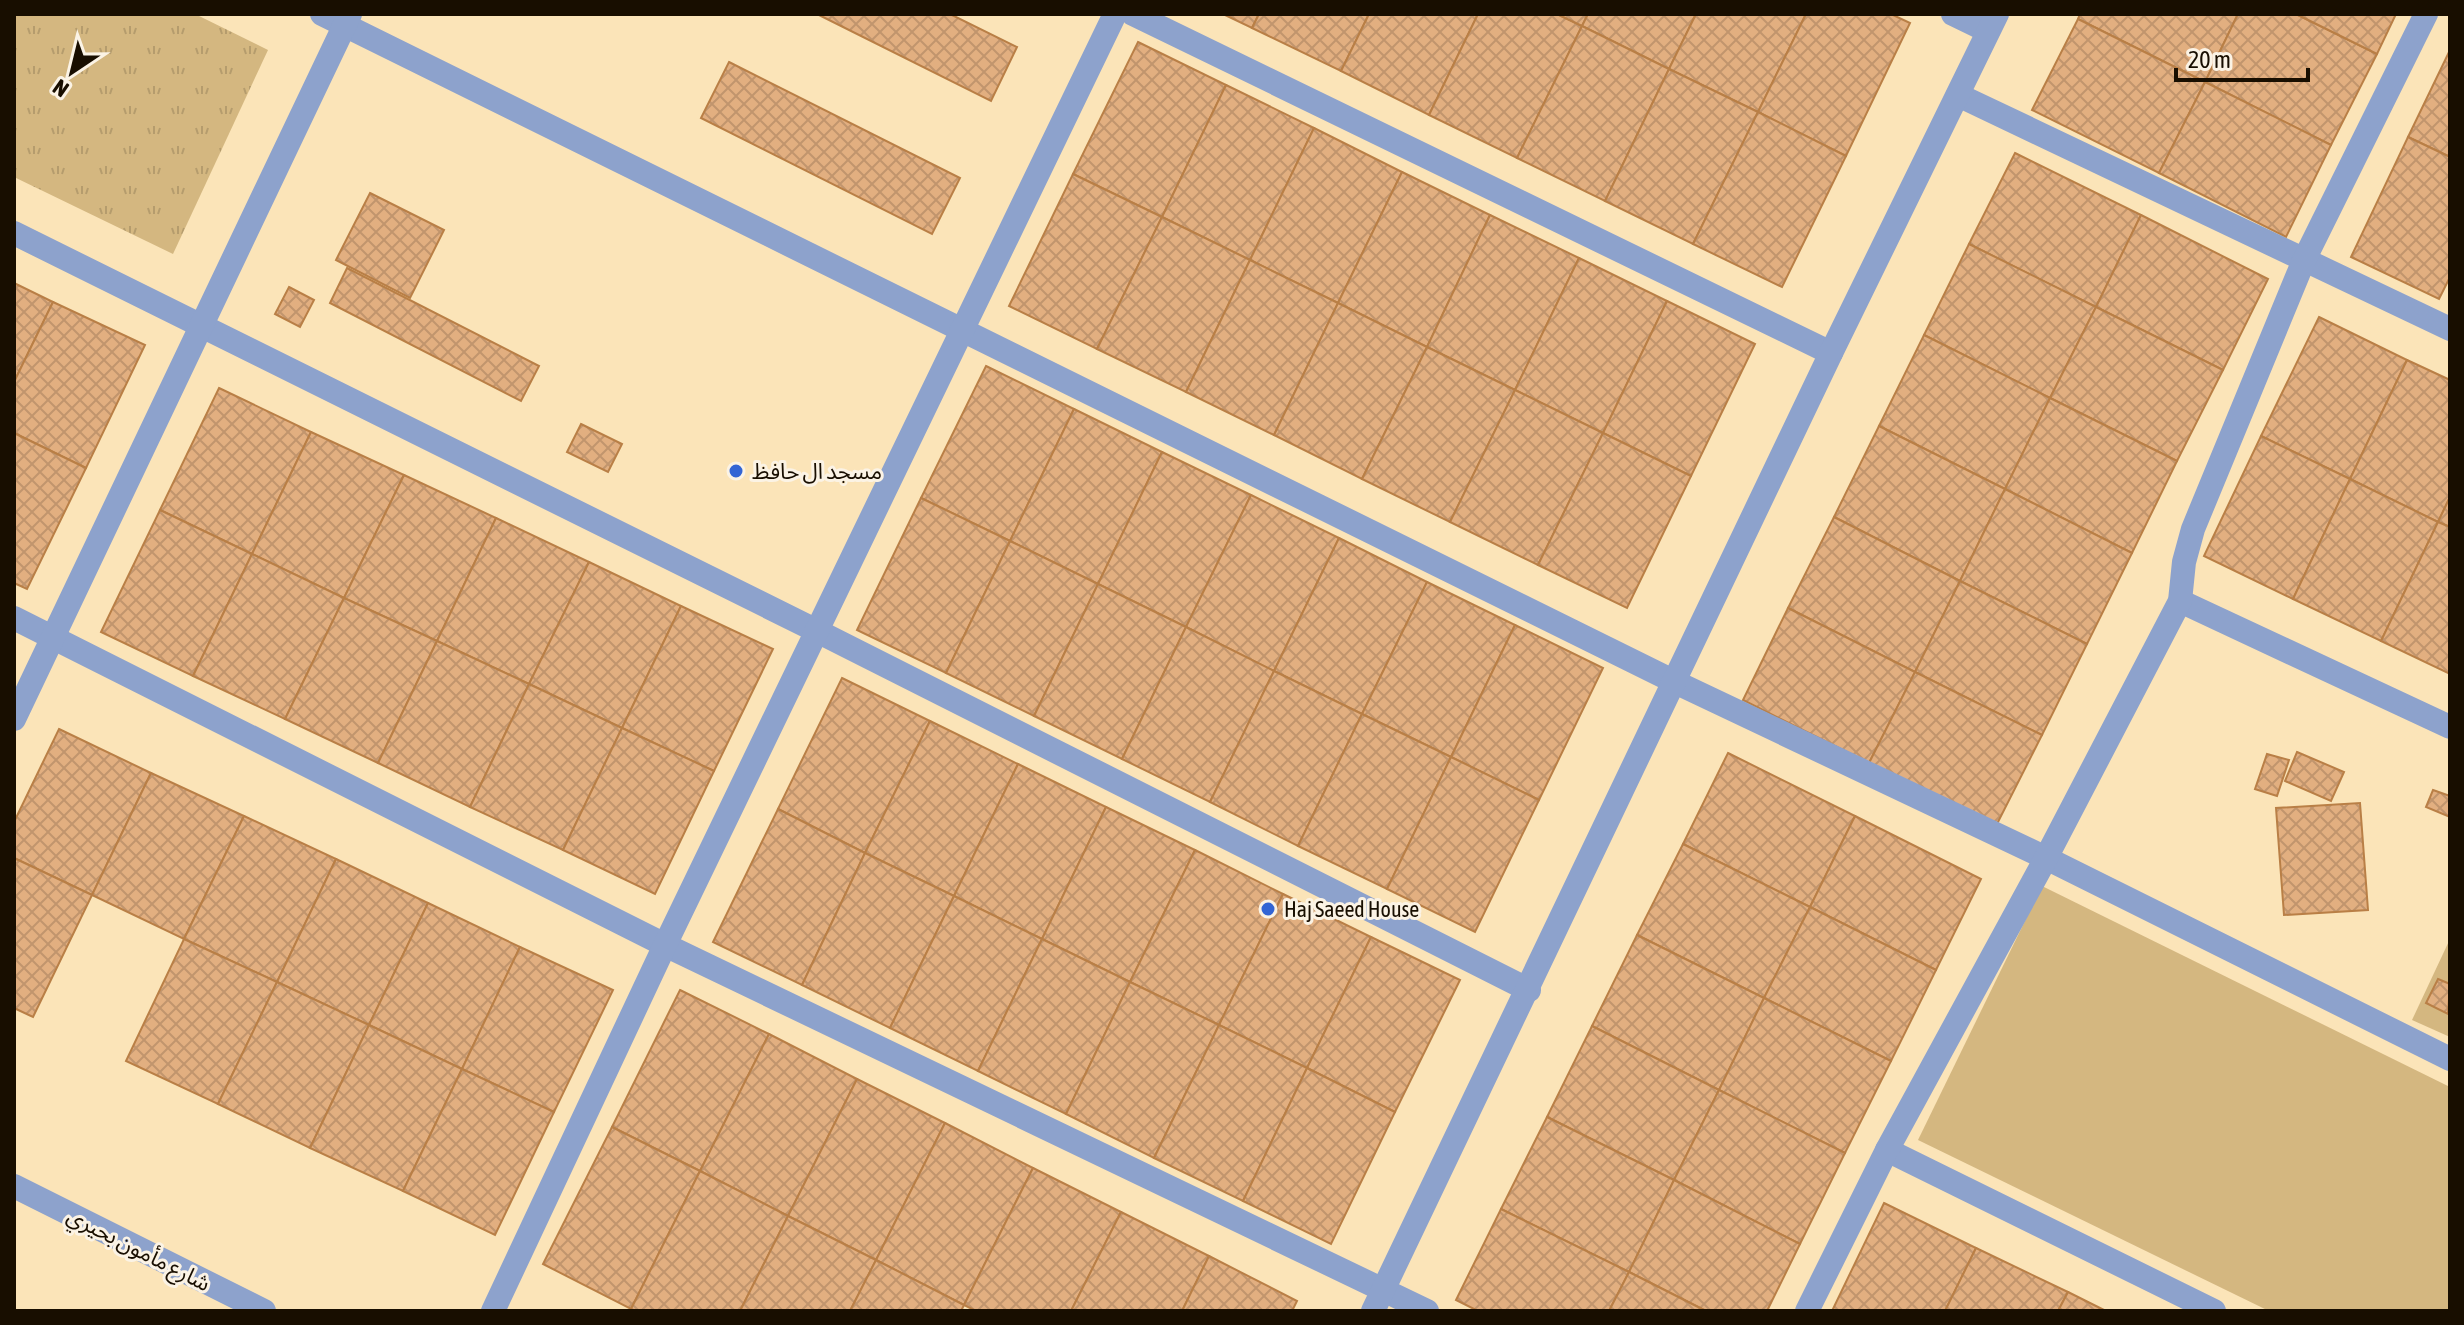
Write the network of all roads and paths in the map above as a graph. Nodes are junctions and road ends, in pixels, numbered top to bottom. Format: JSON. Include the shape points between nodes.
{"nodes":[{"id":1,"x":322,"y":14,"type":"edge"},
{"id":2,"x":1115,"y":14,"type":"edge"},
{"id":3,"x":1133,"y":14,"type":"edge"},
{"id":4,"x":1953,"y":14,"type":"edge"},
{"id":5,"x":2426,"y":14,"type":"edge"},
{"id":6,"x":347,"y":20,"type":"edge"},
{"id":7,"x":1993,"y":22,"type":"edge"},
{"id":8,"x":1958,"y":95,"type":"junction"},
{"id":9,"x":14,"y":233,"type":"edge"},
{"id":10,"x":2304,"y":260,"type":"junction"},
{"id":11,"x":201,"y":325,"type":"junction"},
{"id":12,"x":2450,"y":329,"type":"edge"},
{"id":13,"x":962,"y":331,"type":"junction"},
{"id":14,"x":1831,"y":353,"type":"junction"},
{"id":15,"x":2180,"y":601,"type":"junction"},
{"id":16,"x":14,"y":618,"type":"edge"},
{"id":17,"x":817,"y":631,"type":"junction"},
{"id":18,"x":53,"y":637,"type":"junction"},
{"id":19,"x":1675,"y":682,"type":"junction"},
{"id":20,"x":14,"y":719,"type":"edge"},
{"id":21,"x":2450,"y":727,"type":"edge"},
{"id":22,"x":2046,"y":858,"type":"junction"},
{"id":23,"x":665,"y":945,"type":"junction"},
{"id":24,"x":1529,"y":990,"type":"junction"},
{"id":25,"x":2450,"y":1059,"type":"edge"},
{"id":26,"x":1887,"y":1150,"type":"junction"},
{"id":27,"x":14,"y":1186,"type":"edge"},
{"id":28,"x":1378,"y":1300,"type":"edge"},
{"id":29,"x":264,"y":1311,"type":"edge"},
{"id":30,"x":493,"y":1311,"type":"edge"},
{"id":31,"x":1427,"y":1311,"type":"edge"},
{"id":32,"x":1807,"y":1311,"type":"edge"},
{"id":33,"x":2214,"y":1311,"type":"edge"}],
"edges":[{"from":1,"to":6,"type":"street"},
{"from":2,"to":13,"type":"street"},
{"from":3,"to":14,"type":"street"},
{"from":4,"to":7,"type":"street"},
{"from":5,"to":10,"type":"street"},
{"from":6,"to":11,"type":"street"},
{"from":6,"to":13,"type":"street"},
{"from":7,"to":8,"type":"street"},
{"from":8,"to":10,"type":"street"},
{"from":8,"to":14,"type":"street"},
{"from":9,"to":11,"type":"street"},
{"from":10,"to":12,"type":"street"},
{"from":10,"to":15,"type":"street","via":[[2193,529]]},
{"from":11,"to":17,"type":"street"},
{"from":11,"to":18,"type":"street"},
{"from":13,"to":17,"type":"street"},
{"from":13,"to":19,"type":"street"},
{"from":14,"to":19,"type":"street"},
{"from":15,"to":21,"type":"street"},
{"from":15,"to":22,"type":"street"},
{"from":16,"to":18,"type":"street"},
{"from":17,"to":23,"type":"street"},
{"from":17,"to":24,"type":"street"},
{"from":18,"to":20,"type":"street"},
{"from":18,"to":23,"type":"street"},
{"from":19,"to":22,"type":"street"},
{"from":19,"to":24,"type":"street"},
{"from":22,"to":25,"type":"street"},
{"from":22,"to":26,"type":"street"},
{"from":23,"to":28,"type":"street"},
{"from":23,"to":30,"type":"street"},
{"from":24,"to":28,"type":"street"},
{"from":26,"to":32,"type":"street"},
{"from":26,"to":33,"type":"street"},
{"from":27,"to":29,"type":"street","name":"شارع مأمون بحيري"},
{"from":28,"to":31,"type":"street"}]}
